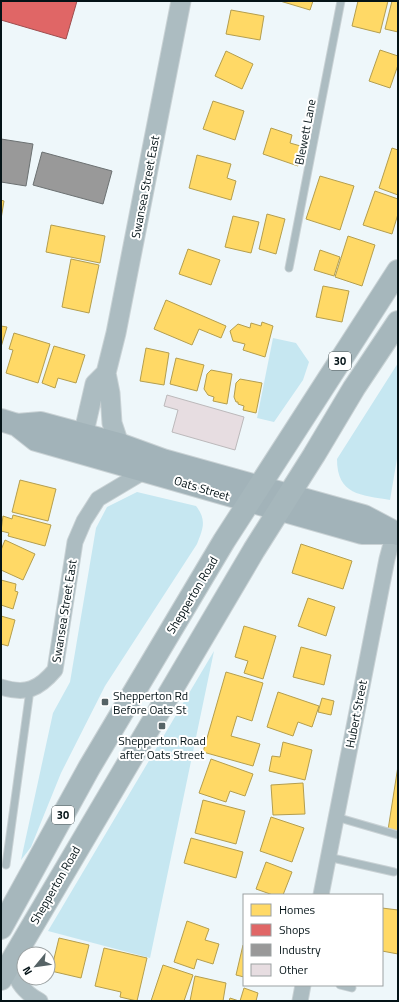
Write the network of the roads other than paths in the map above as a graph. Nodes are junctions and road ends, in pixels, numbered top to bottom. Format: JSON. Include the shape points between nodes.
{"nodes":[{"id":1,"x":181,"y":1,"type":"edge"},
{"id":2,"x":341,"y":1,"type":"edge"},
{"id":3,"x":289,"y":268,"type":"dead end"},
{"id":4,"x":398,"y":271,"type":"edge"},
{"id":5,"x":398,"y":322,"type":"edge"},
{"id":6,"x":106,"y":373,"type":"junction"},
{"id":7,"x":9,"y":422,"type":"edge"},
{"id":8,"x":81,"y":444,"type":"junction"},
{"id":9,"x":119,"y":444,"type":"junction"},
{"id":10,"x":145,"y":471,"type":"junction"},
{"id":11,"x":254,"y":494,"type":"junction"},
{"id":12,"x":284,"y":502,"type":"junction"},
{"id":13,"x":396,"y":533,"type":"edge"},
{"id":14,"x":1,"y":688,"type":"edge"},
{"id":15,"x":30,"y":690,"type":"junction"},
{"id":16,"x":336,"y":817,"type":"junction"},
{"id":17,"x":398,"y":836,"type":"edge"},
{"id":18,"x":328,"y":857,"type":"junction"},
{"id":19,"x":6,"y":865,"type":"dead end"},
{"id":20,"x":394,"y":872,"type":"dead end"},
{"id":21,"x":321,"y":894,"type":"edge"},
{"id":22,"x":1,"y":928,"type":"edge"},
{"id":23,"x":14,"y":957,"type":"junction"},
{"id":24,"x":1,"y":979,"type":"edge"},
{"id":25,"x":303,"y":986,"type":"edge"},
{"id":26,"x":344,"y":986,"type":"edge"},
{"id":27,"x":352,"y":988,"type":"dead end"},
{"id":28,"x":40,"y":1001,"type":"edge"},
{"id":29,"x":300,"y":1001,"type":"edge"}],
"edges":[{"from":1,"to":6,"type":"street","name":"Swansea Street East","via":[[119,320]]},
{"from":2,"to":3,"type":"lane","name":"Blewett Lane"},
{"from":4,"to":11,"type":"highway","name":"Shepperton Road","number":"30"},
{"from":5,"to":12,"type":"highway","name":"Shepperton Road","number":"30"},
{"from":6,"to":8,"type":"street","name":"Swansea Street East","via":[[95,384]]},
{"from":6,"to":9,"type":"street","name":"Swansea Street East","via":[[112,423]]},
{"from":7,"to":8,"type":"main road","name":"Oats Street","via":[[36,440]]},
{"from":8,"to":9,"type":"main road","name":"Oats Street"},
{"from":8,"to":10,"type":"main road","name":"Oats Street"},
{"from":9,"to":11,"type":"main road","name":"Oats Street"},
{"from":10,"to":11,"type":"main road","name":"Oats Street"},
{"from":10,"to":15,"type":"street","name":"Swansea Street East","via":[[98,499],[84,521],[75,542],[55,670],[45,682]]},
{"from":11,"to":12,"type":"main road","name":"Oats Street"},
{"from":11,"to":22,"type":"highway","name":"Shepperton Road","number":"30","via":[[89,768]]},
{"from":12,"to":13,"type":"main road","name":"Oats Street","via":[[364,516]]},
{"from":12,"to":23,"type":"highway","name":"Shepperton Road","number":"30"},
{"from":13,"to":16,"type":"street","name":"Hubert Street","via":[[387,559]]},
{"from":14,"to":15,"type":"street","via":[[12,691]]},
{"from":15,"to":19,"type":"lane"},
{"from":16,"to":17,"type":"lane"},
{"from":16,"to":18,"type":"street","name":"Hubert Street"},
{"from":18,"to":20,"type":"lane"},
{"from":18,"to":21,"type":"street","name":"Hubert Street"},
{"from":23,"to":24,"type":"highway","name":"Shepperton Road","number":"30"},
{"from":23,"to":28,"type":"street","via":[[14,971],[20,985]]},
{"from":25,"to":29,"type":"street"},
{"from":26,"to":27,"type":"lane"}]}
